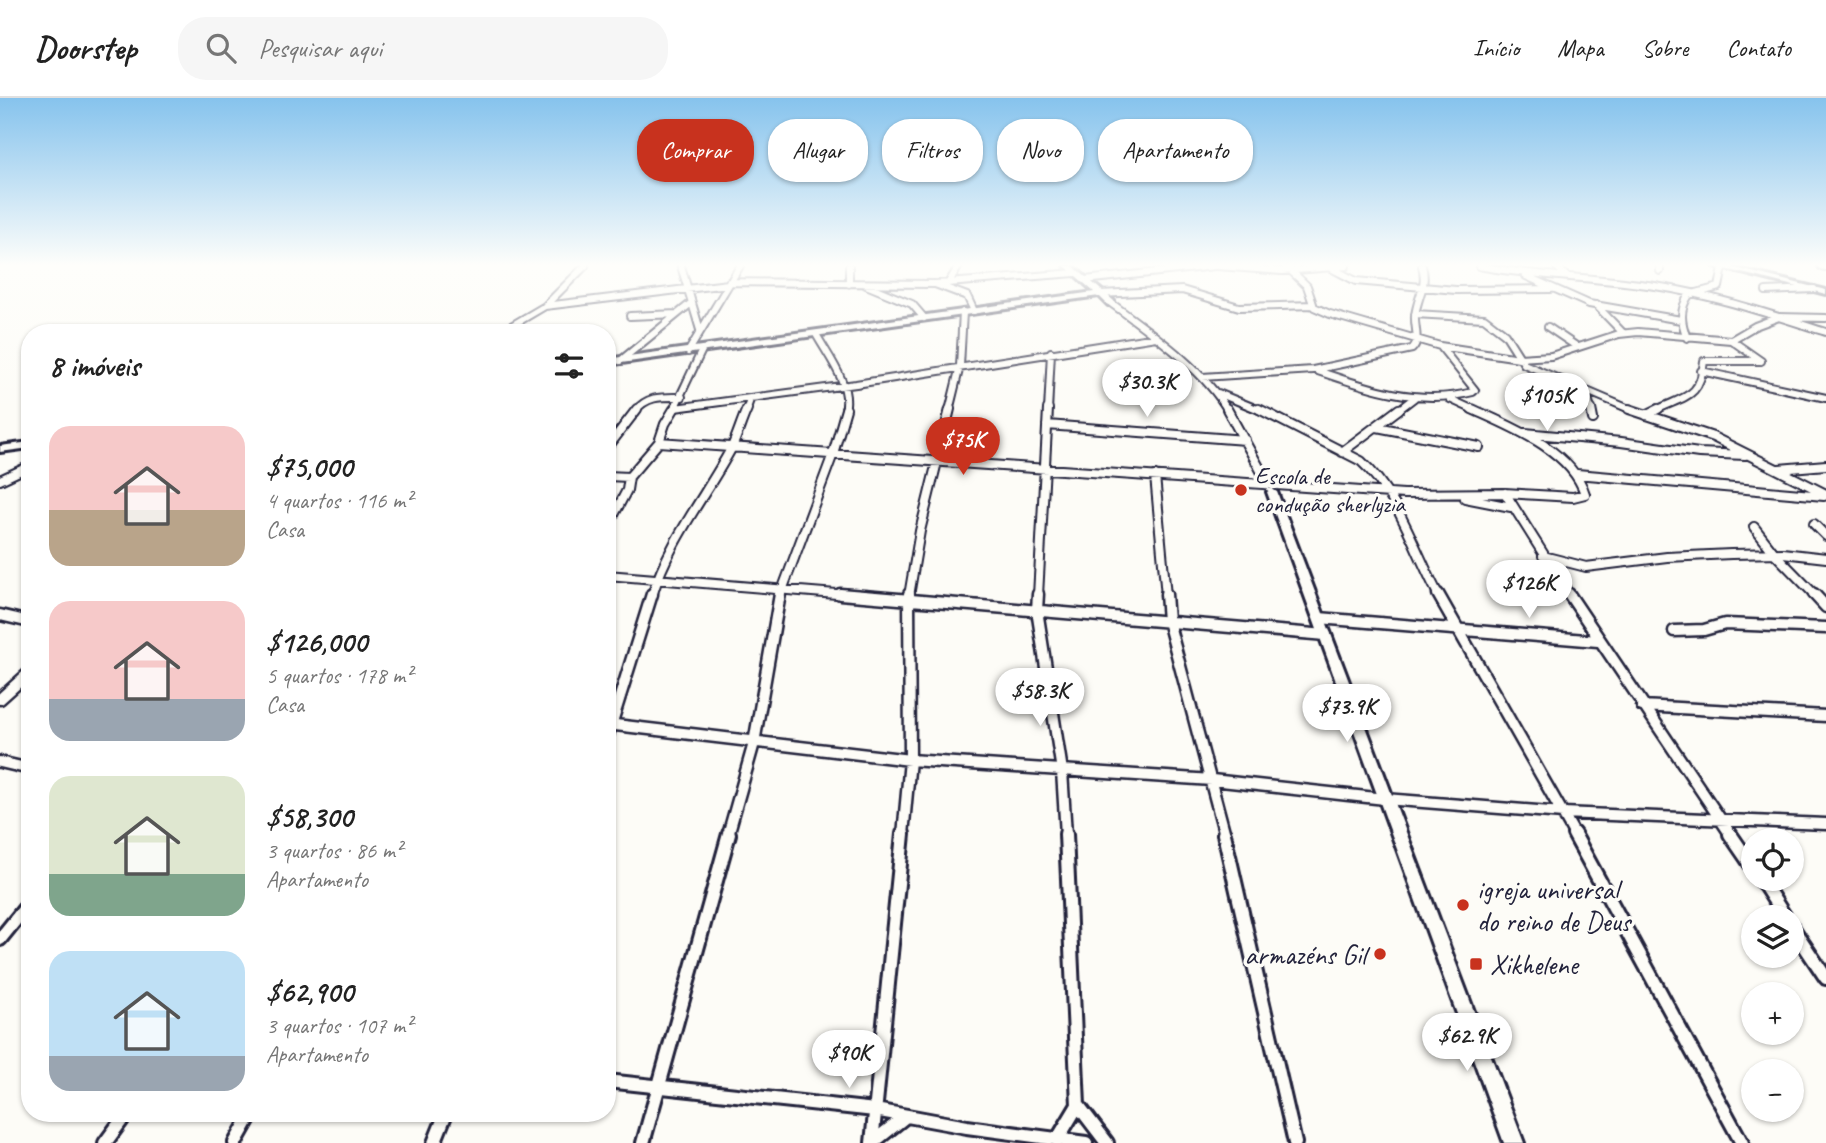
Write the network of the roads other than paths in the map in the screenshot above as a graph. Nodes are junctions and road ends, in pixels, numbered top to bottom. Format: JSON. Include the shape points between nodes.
{"nodes":[{"id":1,"x":1415,"y":314,"type":"edge"},
{"id":2,"x":530,"y":315,"type":"edge"},
{"id":3,"x":659,"y":315,"type":"edge"},
{"id":4,"x":676,"y":315,"type":"edge"},
{"id":5,"x":694,"y":315,"type":"edge"},
{"id":6,"x":709,"y":315,"type":"edge"},
{"id":7,"x":921,"y":315,"type":"edge"},
{"id":8,"x":948,"y":315,"type":"edge"},
{"id":9,"x":969,"y":315,"type":"edge"},
{"id":10,"x":1127,"y":315,"type":"edge"},
{"id":11,"x":1334,"y":315,"type":"edge"},
{"id":12,"x":1428,"y":315,"type":"edge"},
{"id":13,"x":1605,"y":315,"type":"edge"},
{"id":14,"x":1651,"y":315,"type":"edge"},
{"id":15,"x":1681,"y":315,"type":"edge"},
{"id":16,"x":1770,"y":315,"type":"edge"},
{"id":17,"x":630,"y":316,"type":"dead end"},
{"id":18,"x":1779,"y":317,"type":"junction"},
{"id":19,"x":924,"y":318,"type":"junction"},
{"id":20,"x":1826,"y":318,"type":"edge"},
{"id":21,"x":1681,"y":320,"type":"junction"},
{"id":22,"x":515,"y":324,"type":"edge"},
{"id":23,"x":1548,"y":327,"type":"dead end"},
{"id":24,"x":700,"y":330,"type":"junction"},
{"id":25,"x":1826,"y":332,"type":"edge"},
{"id":26,"x":1623,"y":333,"type":"junction"},
{"id":27,"x":816,"y":334,"type":"junction"},
{"id":28,"x":1156,"y":337,"type":"junction"},
{"id":29,"x":1687,"y":338,"type":"junction"},
{"id":30,"x":1417,"y":340,"type":"junction"},
{"id":31,"x":1731,"y":340,"type":"junction"},
{"id":32,"x":1440,"y":346,"type":"junction"},
{"id":33,"x":1576,"y":346,"type":"junction"},
{"id":34,"x":702,"y":350,"type":"junction"},
{"id":35,"x":688,"y":352,"type":"junction"},
{"id":36,"x":1051,"y":352,"type":"junction"},
{"id":37,"x":1519,"y":358,"type":"junction"},
{"id":38,"x":620,"y":361,"type":"junction"},
{"id":39,"x":616,"y":362,"type":"edge"},
{"id":40,"x":960,"y":366,"type":"junction"},
{"id":41,"x":1314,"y":370,"type":"junction"},
{"id":42,"x":1701,"y":372,"type":"junction"},
{"id":43,"x":1202,"y":377,"type":"junction"},
{"id":44,"x":844,"y":385,"type":"junction"},
{"id":45,"x":1218,"y":393,"type":"junction"},
{"id":46,"x":1587,"y":393,"type":"junction"},
{"id":47,"x":682,"y":397,"type":"junction"},
{"id":48,"x":1414,"y":398,"type":"junction"},
{"id":49,"x":1826,"y":398,"type":"edge"},
{"id":50,"x":1450,"y":399,"type":"junction"},
{"id":51,"x":750,"y":400,"type":"junction"},
{"id":52,"x":676,"y":408,"type":"junction"},
{"id":53,"x":1646,"y":415,"type":"junction"},
{"id":54,"x":1593,"y":419,"type":"dead end"},
{"id":55,"x":1046,"y":425,"type":"junction"},
{"id":56,"x":1377,"y":427,"type":"junction"},
{"id":57,"x":1520,"y":432,"type":"junction"},
{"id":58,"x":616,"y":436,"type":"edge"},
{"id":59,"x":1245,"y":439,"type":"junction"},
{"id":60,"x":659,"y":442,"type":"junction"},
{"id":61,"x":21,"y":446,"type":"edge"},
{"id":62,"x":732,"y":447,"type":"junction"},
{"id":63,"x":1479,"y":447,"type":"dead end"},
{"id":64,"x":0,"y":449,"type":"edge"},
{"id":65,"x":1342,"y":452,"type":"junction"},
{"id":66,"x":833,"y":454,"type":"junction"},
{"id":67,"x":1745,"y":456,"type":"junction"},
{"id":68,"x":936,"y":461,"type":"junction"},
{"id":69,"x":1826,"y":465,"type":"edge"},
{"id":70,"x":1044,"y":468,"type":"junction"},
{"id":71,"x":1776,"y":469,"type":"junction"},
{"id":72,"x":21,"y":470,"type":"edge"},
{"id":73,"x":1577,"y":474,"type":"junction"},
{"id":74,"x":616,"y":476,"type":"edge"},
{"id":75,"x":1155,"y":476,"type":"junction"},
{"id":76,"x":629,"y":477,"type":"junction"},
{"id":77,"x":0,"y":480,"type":"edge"},
{"id":78,"x":1270,"y":488,"type":"junction"},
{"id":79,"x":1388,"y":492,"type":"junction"},
{"id":80,"x":1505,"y":493,"type":"junction"},
{"id":81,"x":1441,"y":494,"type":"junction"},
{"id":82,"x":1826,"y":495,"type":"edge"},
{"id":83,"x":1511,"y":507,"type":"junction"},
{"id":84,"x":616,"y":510,"type":"edge"},
{"id":85,"x":1814,"y":524,"type":"dead end"},
{"id":86,"x":1754,"y":527,"type":"dead end"},
{"id":87,"x":1826,"y":536,"type":"edge"},
{"id":88,"x":1775,"y":554,"type":"junction"},
{"id":89,"x":1543,"y":556,"type":"junction"},
{"id":90,"x":1826,"y":558,"type":"edge"},
{"id":91,"x":616,"y":576,"type":"edge"},
{"id":92,"x":657,"y":579,"type":"junction"},
{"id":93,"x":781,"y":589,"type":"junction"},
{"id":94,"x":908,"y":600,"type":"junction"},
{"id":95,"x":1826,"y":607,"type":"edge"},
{"id":96,"x":1037,"y":610,"type":"junction"},
{"id":97,"x":0,"y":615,"type":"edge"},
{"id":98,"x":1320,"y":618,"type":"junction"},
{"id":99,"x":21,"y":620,"type":"edge"},
{"id":100,"x":1168,"y":621,"type":"junction"},
{"id":101,"x":1826,"y":628,"type":"edge"},
{"id":102,"x":1457,"y":629,"type":"junction"},
{"id":103,"x":1674,"y":631,"type":"dead end"},
{"id":104,"x":1326,"y":635,"type":"junction"},
{"id":105,"x":1598,"y":641,"type":"junction"},
{"id":106,"x":21,"y":680,"type":"edge"},
{"id":107,"x":0,"y":699,"type":"edge"},
{"id":108,"x":616,"y":705,"type":"edge"},
{"id":109,"x":1642,"y":706,"type":"junction"},
{"id":110,"x":1826,"y":716,"type":"edge"},
{"id":111,"x":616,"y":725,"type":"edge"},
{"id":112,"x":754,"y":743,"type":"junction"},
{"id":113,"x":909,"y":760,"type":"junction"},
{"id":114,"x":0,"y":762,"type":"edge"},
{"id":115,"x":21,"y":767,"type":"edge"},
{"id":116,"x":1062,"y":771,"type":"junction"},
{"id":117,"x":1212,"y":780,"type":"junction"},
{"id":118,"x":1385,"y":799,"type":"junction"},
{"id":119,"x":1563,"y":813,"type":"junction"},
{"id":120,"x":1721,"y":821,"type":"junction"},
{"id":121,"x":1826,"y":824,"type":"edge"},
{"id":122,"x":1741,"y":850,"type":"edge"},
{"id":123,"x":21,"y":913,"type":"edge"},
{"id":124,"x":0,"y":939,"type":"edge"},
{"id":125,"x":1804,"y":945,"type":"edge"},
{"id":126,"x":1826,"y":978,"type":"edge"},
{"id":127,"x":616,"y":1082,"type":"edge"},
{"id":128,"x":658,"y":1088,"type":"junction"},
{"id":129,"x":1078,"y":1105,"type":"junction"},
{"id":130,"x":875,"y":1110,"type":"junction"},
{"id":131,"x":906,"y":1116,"type":"junction"},
{"id":132,"x":120,"y":1122,"type":"edge"},
{"id":133,"x":247,"y":1122,"type":"edge"},
{"id":134,"x":442,"y":1122,"type":"edge"},
{"id":135,"x":1057,"y":1140,"type":"junction"},
{"id":136,"x":105,"y":1143,"type":"edge"},
{"id":137,"x":235,"y":1143,"type":"edge"},
{"id":138,"x":434,"y":1143,"type":"edge"},
{"id":139,"x":643,"y":1143,"type":"edge"},
{"id":140,"x":872,"y":1143,"type":"edge"},
{"id":141,"x":1086,"y":1143,"type":"edge"},
{"id":142,"x":1107,"y":1143,"type":"edge"},
{"id":143,"x":1295,"y":1143,"type":"edge"},
{"id":144,"x":1514,"y":1143,"type":"edge"},
{"id":145,"x":1741,"y":1143,"type":"edge"}],
"edges":[{"from":1,"to":30,"type":"street"},
{"from":2,"to":22,"type":"street"},
{"from":3,"to":17,"type":"street"},
{"from":4,"to":38,"type":"street"},
{"from":5,"to":24,"type":"street"},
{"from":6,"to":24,"type":"street"},
{"from":7,"to":19,"type":"street"},
{"from":8,"to":19,"type":"street"},
{"from":9,"to":40,"type":"street"},
{"from":10,"to":28,"type":"street"},
{"from":11,"to":30,"type":"street"},
{"from":12,"to":37,"type":"street","via":[[1484,318],[1505,334]]},
{"from":13,"to":26,"type":"street"},
{"from":14,"to":21,"type":"street"},
{"from":15,"to":21,"type":"street"},
{"from":16,"to":18,"type":"street"},
{"from":18,"to":20,"type":"street"},
{"from":18,"to":25,"type":"street"},
{"from":18,"to":31,"type":"street"},
{"from":19,"to":27,"type":"street"},
{"from":21,"to":29,"type":"street"},
{"from":23,"to":33,"type":"street"},
{"from":24,"to":35,"type":"street"},
{"from":26,"to":29,"type":"street"},
{"from":26,"to":33,"type":"street"},
{"from":27,"to":34,"type":"street"},
{"from":27,"to":44,"type":"street"},
{"from":28,"to":36,"type":"street"},
{"from":28,"to":43,"type":"street"},
{"from":29,"to":31,"type":"street"},
{"from":30,"to":32,"type":"street"},
{"from":30,"to":41,"type":"street","via":[[1412,349]]},
{"from":31,"to":42,"type":"street","via":[[1760,361],[1704,361]]},
{"from":32,"to":37,"type":"street"},
{"from":32,"to":50,"type":"street","via":[[1475,390]]},
{"from":33,"to":37,"type":"street","via":[[1551,356]]},
{"from":34,"to":35,"type":"street"},
{"from":34,"to":47,"type":"street"},
{"from":35,"to":38,"type":"street"},
{"from":36,"to":40,"type":"street"},
{"from":36,"to":55,"type":"street"},
{"from":37,"to":46,"type":"street"},
{"from":38,"to":39,"type":"street"},
{"from":40,"to":44,"type":"street"},
{"from":40,"to":68,"type":"street"},
{"from":41,"to":43,"type":"street"},
{"from":41,"to":48,"type":"street"},
{"from":42,"to":49,"type":"street"},
{"from":42,"to":53,"type":"street","via":[[1698,389]]},
{"from":43,"to":45,"type":"street"},
{"from":44,"to":51,"type":"street"},
{"from":44,"to":66,"type":"street","via":[[847,404]]},
{"from":45,"to":59,"type":"street"},
{"from":45,"to":65,"type":"street"},
{"from":46,"to":53,"type":"street"},
{"from":46,"to":54,"type":"street"},
{"from":47,"to":52,"type":"street"},
{"from":47,"to":58,"type":"street","via":[[643,401]]},
{"from":48,"to":50,"type":"street"},
{"from":48,"to":56,"type":"street"},
{"from":50,"to":57,"type":"street"},
{"from":51,"to":52,"type":"street"},
{"from":51,"to":62,"type":"street"},
{"from":52,"to":60,"type":"street"},
{"from":53,"to":67,"type":"street","via":[[1706,434]]},
{"from":55,"to":59,"type":"street"},
{"from":55,"to":70,"type":"street"},
{"from":56,"to":63,"type":"street"},
{"from":56,"to":65,"type":"street"},
{"from":57,"to":67,"type":"street"},
{"from":57,"to":73,"type":"street"},
{"from":59,"to":78,"type":"street"},
{"from":60,"to":62,"type":"street"},
{"from":60,"to":76,"type":"street"},
{"from":61,"to":64,"type":"street"},
{"from":62,"to":66,"type":"street"},
{"from":62,"to":92,"type":"street"},
{"from":65,"to":79,"type":"street","via":[[1371,470]]},
{"from":66,"to":68,"type":"street"},
{"from":66,"to":93,"type":"street"},
{"from":67,"to":71,"type":"street"},
{"from":68,"to":70,"type":"street"},
{"from":68,"to":94,"type":"street"},
{"from":69,"to":71,"type":"street"},
{"from":70,"to":75,"type":"street"},
{"from":70,"to":96,"type":"street"},
{"from":71,"to":82,"type":"street"},
{"from":72,"to":77,"type":"street"},
{"from":73,"to":80,"type":"street","via":[[1585,485],[1581,496]]},
{"from":73,"to":82,"type":"street"},
{"from":74,"to":76,"type":"street"},
{"from":75,"to":78,"type":"street"},
{"from":75,"to":100,"type":"street"},
{"from":76,"to":84,"type":"street"},
{"from":78,"to":79,"type":"street"},
{"from":78,"to":98,"type":"street"},
{"from":79,"to":81,"type":"street"},
{"from":79,"to":102,"type":"street"},
{"from":80,"to":81,"type":"street"},
{"from":80,"to":83,"type":"street"},
{"from":81,"to":83,"type":"street"},
{"from":83,"to":89,"type":"street"},
{"from":85,"to":87,"type":"street"},
{"from":86,"to":88,"type":"street"},
{"from":88,"to":89,"type":"street","via":[[1667,557],[1597,567]]},
{"from":88,"to":90,"type":"street"},
{"from":88,"to":95,"type":"street"},
{"from":89,"to":105,"type":"street"},
{"from":91,"to":92,"type":"street"},
{"from":92,"to":93,"type":"street"},
{"from":92,"to":108,"type":"street"},
{"from":93,"to":94,"type":"street"},
{"from":93,"to":112,"type":"street"},
{"from":94,"to":96,"type":"street"},
{"from":94,"to":113,"type":"street"},
{"from":96,"to":100,"type":"street"},
{"from":96,"to":116,"type":"street"},
{"from":97,"to":99,"type":"street"},
{"from":98,"to":102,"type":"street"},
{"from":98,"to":104,"type":"street"},
{"from":100,"to":104,"type":"street"},
{"from":100,"to":117,"type":"street"},
{"from":101,"to":103,"type":"street","via":[[1725,624]]},
{"from":102,"to":105,"type":"street"},
{"from":102,"to":119,"type":"street"},
{"from":104,"to":118,"type":"street"},
{"from":105,"to":109,"type":"street"},
{"from":106,"to":107,"type":"street"},
{"from":109,"to":110,"type":"street"},
{"from":109,"to":120,"type":"street"},
{"from":111,"to":112,"type":"street"},
{"from":112,"to":113,"type":"street"},
{"from":112,"to":128,"type":"street"},
{"from":113,"to":116,"type":"street"},
{"from":113,"to":130,"type":"street"},
{"from":114,"to":115,"type":"street"},
{"from":116,"to":117,"type":"street"},
{"from":116,"to":129,"type":"street"},
{"from":117,"to":118,"type":"street"},
{"from":117,"to":143,"type":"street"},
{"from":118,"to":119,"type":"street"},
{"from":118,"to":144,"type":"street"},
{"from":119,"to":120,"type":"street"},
{"from":119,"to":145,"type":"street"},
{"from":120,"to":121,"type":"street"},
{"from":120,"to":122,"type":"street"},
{"from":123,"to":124,"type":"street"},
{"from":125,"to":126,"type":"street"},
{"from":127,"to":128,"type":"street"},
{"from":128,"to":130,"type":"street"},
{"from":128,"to":139,"type":"street"},
{"from":129,"to":135,"type":"street"},
{"from":129,"to":142,"type":"street"},
{"from":130,"to":131,"type":"street"},
{"from":130,"to":140,"type":"street"},
{"from":131,"to":135,"type":"street"},
{"from":131,"to":140,"type":"street"},
{"from":132,"to":136,"type":"street"},
{"from":133,"to":137,"type":"street"},
{"from":134,"to":138,"type":"street"},
{"from":135,"to":141,"type":"street"}]}
